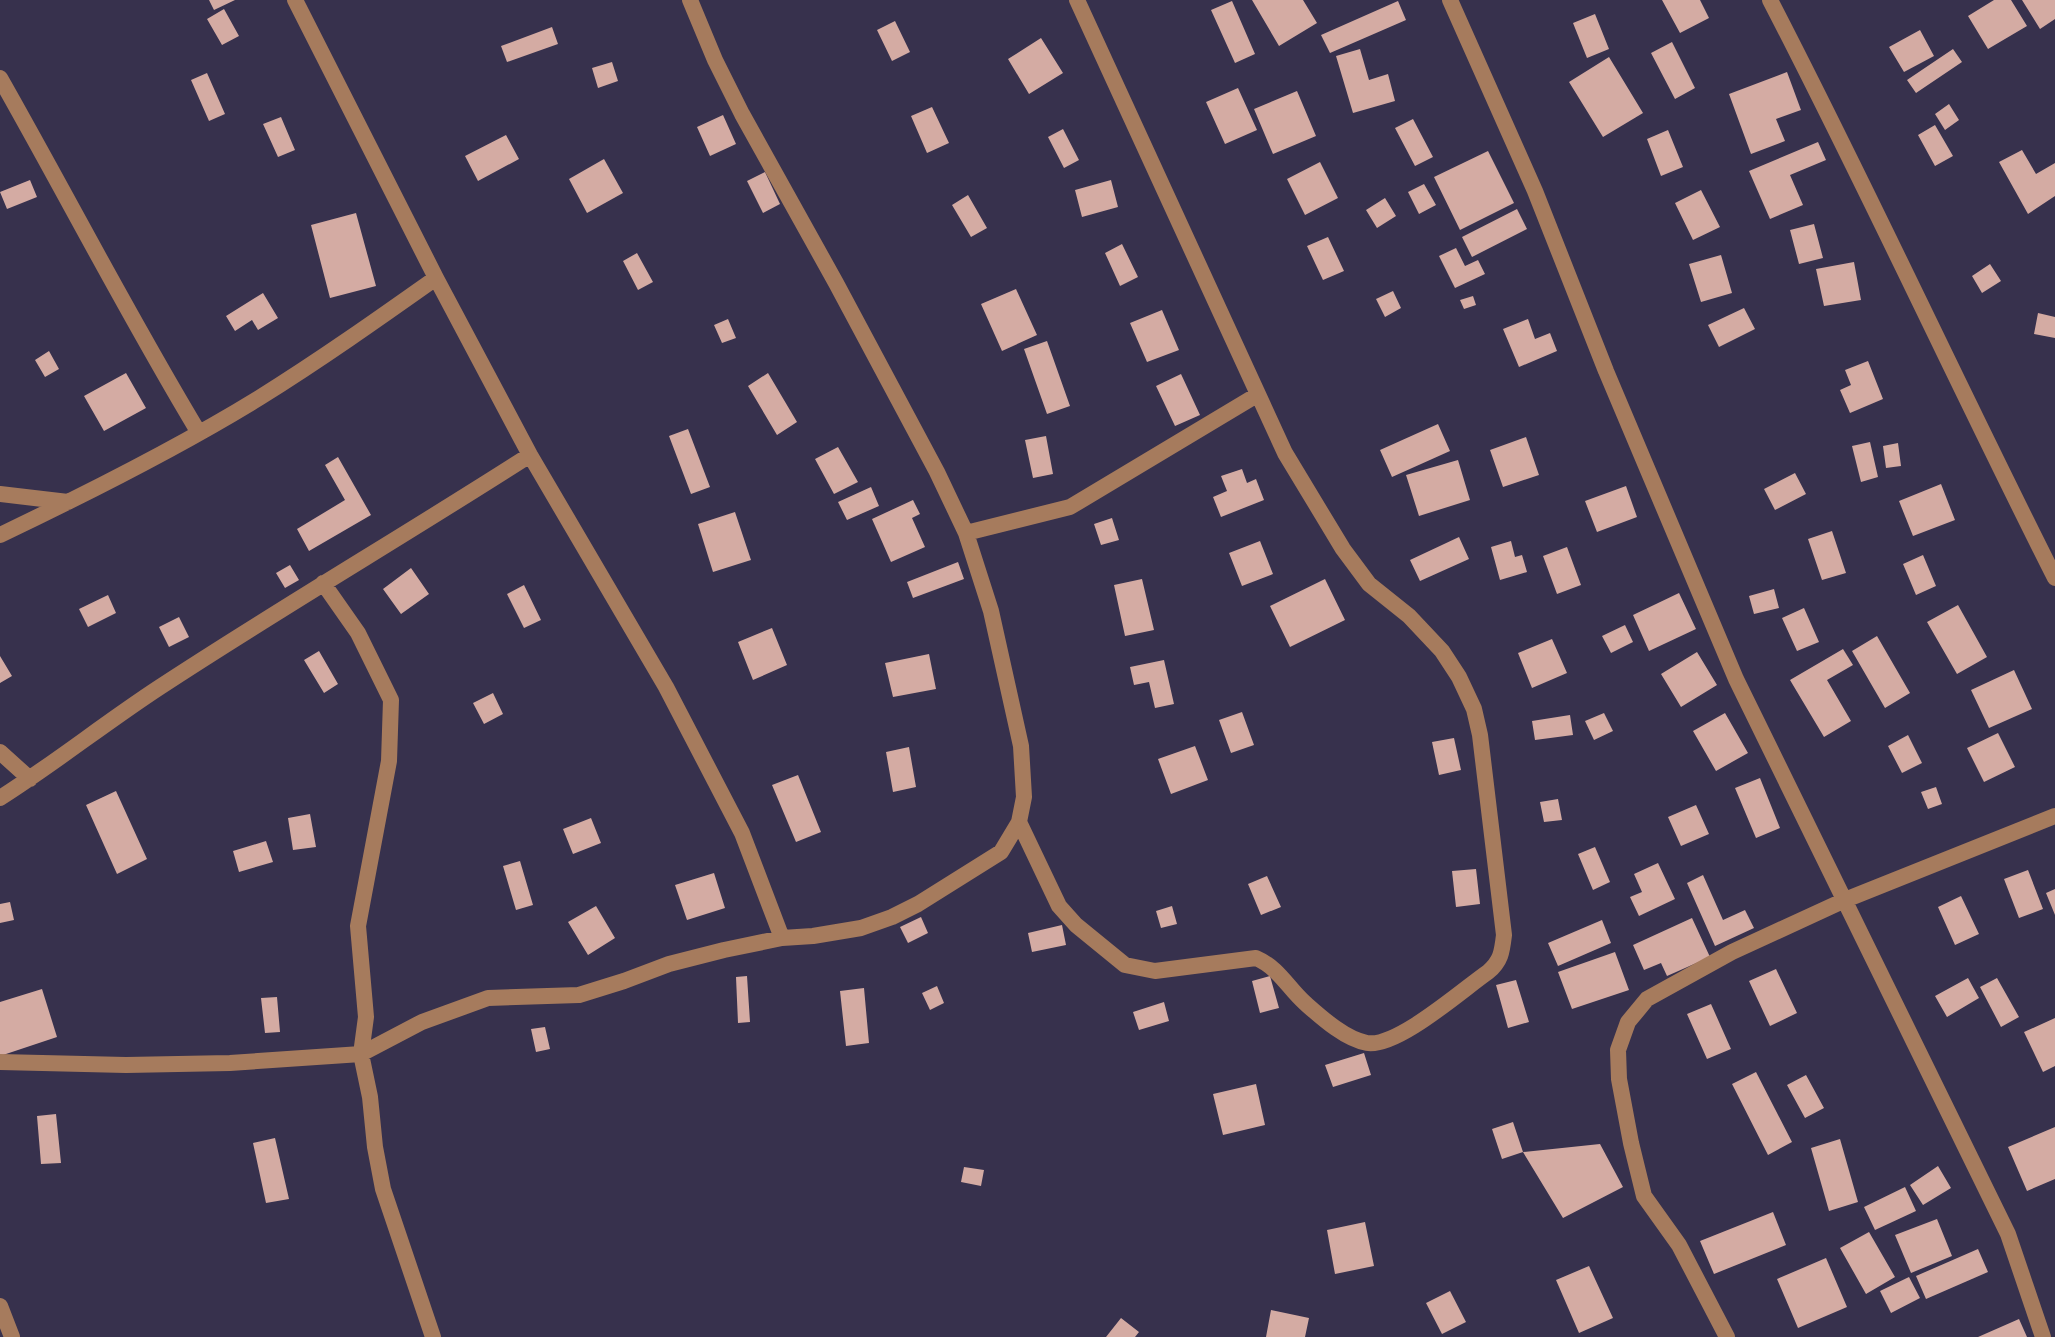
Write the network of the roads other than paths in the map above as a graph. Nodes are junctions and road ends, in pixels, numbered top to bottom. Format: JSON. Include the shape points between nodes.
{"nodes":[{"id":1,"x":295,"y":0,"type":"edge"},
{"id":2,"x":690,"y":0,"type":"edge"},
{"id":3,"x":1077,"y":0,"type":"edge"},
{"id":4,"x":1450,"y":0,"type":"edge"},
{"id":5,"x":1770,"y":0,"type":"edge"},
{"id":6,"x":0,"y":78,"type":"edge"},
{"id":7,"x":436,"y":278,"type":"junction"},
{"id":8,"x":1257,"y":395,"type":"junction"},
{"id":9,"x":199,"y":433,"type":"junction"},
{"id":10,"x":530,"y":455,"type":"junction"},
{"id":11,"x":0,"y":494,"type":"edge"},
{"id":12,"x":69,"y":502,"type":"junction"},
{"id":13,"x":966,"y":533,"type":"junction"},
{"id":14,"x":0,"y":535,"type":"edge"},
{"id":15,"x":2055,"y":578,"type":"edge"},
{"id":16,"x":323,"y":583,"type":"junction"},
{"id":17,"x":0,"y":752,"type":"edge"},
{"id":18,"x":30,"y":779,"type":"junction"},
{"id":19,"x":0,"y":798,"type":"edge"},
{"id":20,"x":2055,"y":816,"type":"edge"},
{"id":21,"x":1019,"y":822,"type":"junction"},
{"id":22,"x":1845,"y":900,"type":"junction"},
{"id":23,"x":782,"y":938,"type":"junction"},
{"id":24,"x":361,"y":1054,"type":"junction"},
{"id":25,"x":0,"y":1062,"type":"edge"},
{"id":26,"x":0,"y":1306,"type":"edge"},
{"id":27,"x":12,"y":1337,"type":"edge"},
{"id":28,"x":433,"y":1337,"type":"edge"},
{"id":29,"x":1727,"y":1337,"type":"edge"},
{"id":30,"x":2043,"y":1337,"type":"edge"}],
"edges":[{"from":1,"to":7,"type":"street"},
{"from":2,"to":13,"type":"street","via":[[742,114]]},
{"from":3,"to":8,"type":"street"},
{"from":4,"to":22,"type":"street","via":[[1535,191],[1736,679]]},
{"from":5,"to":15,"type":"street"},
{"from":6,"to":9,"type":"street"},
{"from":7,"to":9,"type":"street"},
{"from":7,"to":10,"type":"street"},
{"from":8,"to":13,"type":"street","via":[[1070,507]]},
{"from":8,"to":21,"type":"street","via":[[1343,549],[1369,584],[1442,651],[1474,709],[1504,935],[1499,963],[1405,1032],[1369,1044],[1349,1037],[1314,1011],[1269,964],[1256,958],[1155,971],[1125,965],[1059,906]]},
{"from":9,"to":12,"type":"street"},
{"from":10,"to":16,"type":"street"},
{"from":10,"to":23,"type":"street","via":[[680,714],[742,833]]},
{"from":11,"to":12,"type":"street"},
{"from":12,"to":14,"type":"street"},
{"from":13,"to":21,"type":"street","via":[[991,611],[1021,746],[1024,797]]},
{"from":16,"to":18,"type":"street","via":[[157,689]]},
{"from":16,"to":24,"type":"street","via":[[358,633],[391,700],[389,761],[358,926],[366,1017]]},
{"from":17,"to":18,"type":"street"},
{"from":18,"to":19,"type":"street"},
{"from":20,"to":22,"type":"street"},
{"from":21,"to":23,"type":"street","via":[[1001,852],[892,917],[840,932]]},
{"from":22,"to":29,"type":"street","via":[[1732,952],[1647,999],[1628,1022],[1618,1050],[1619,1079],[1644,1196],[1679,1245]]},
{"from":22,"to":30,"type":"street","via":[[2008,1234]]},
{"from":23,"to":24,"type":"street","via":[[669,964],[579,995],[488,998],[422,1022]]},
{"from":24,"to":25,"type":"street","via":[[230,1063]]},
{"from":24,"to":28,"type":"street","via":[[383,1189]]},
{"from":26,"to":27,"type":"street"}]}
